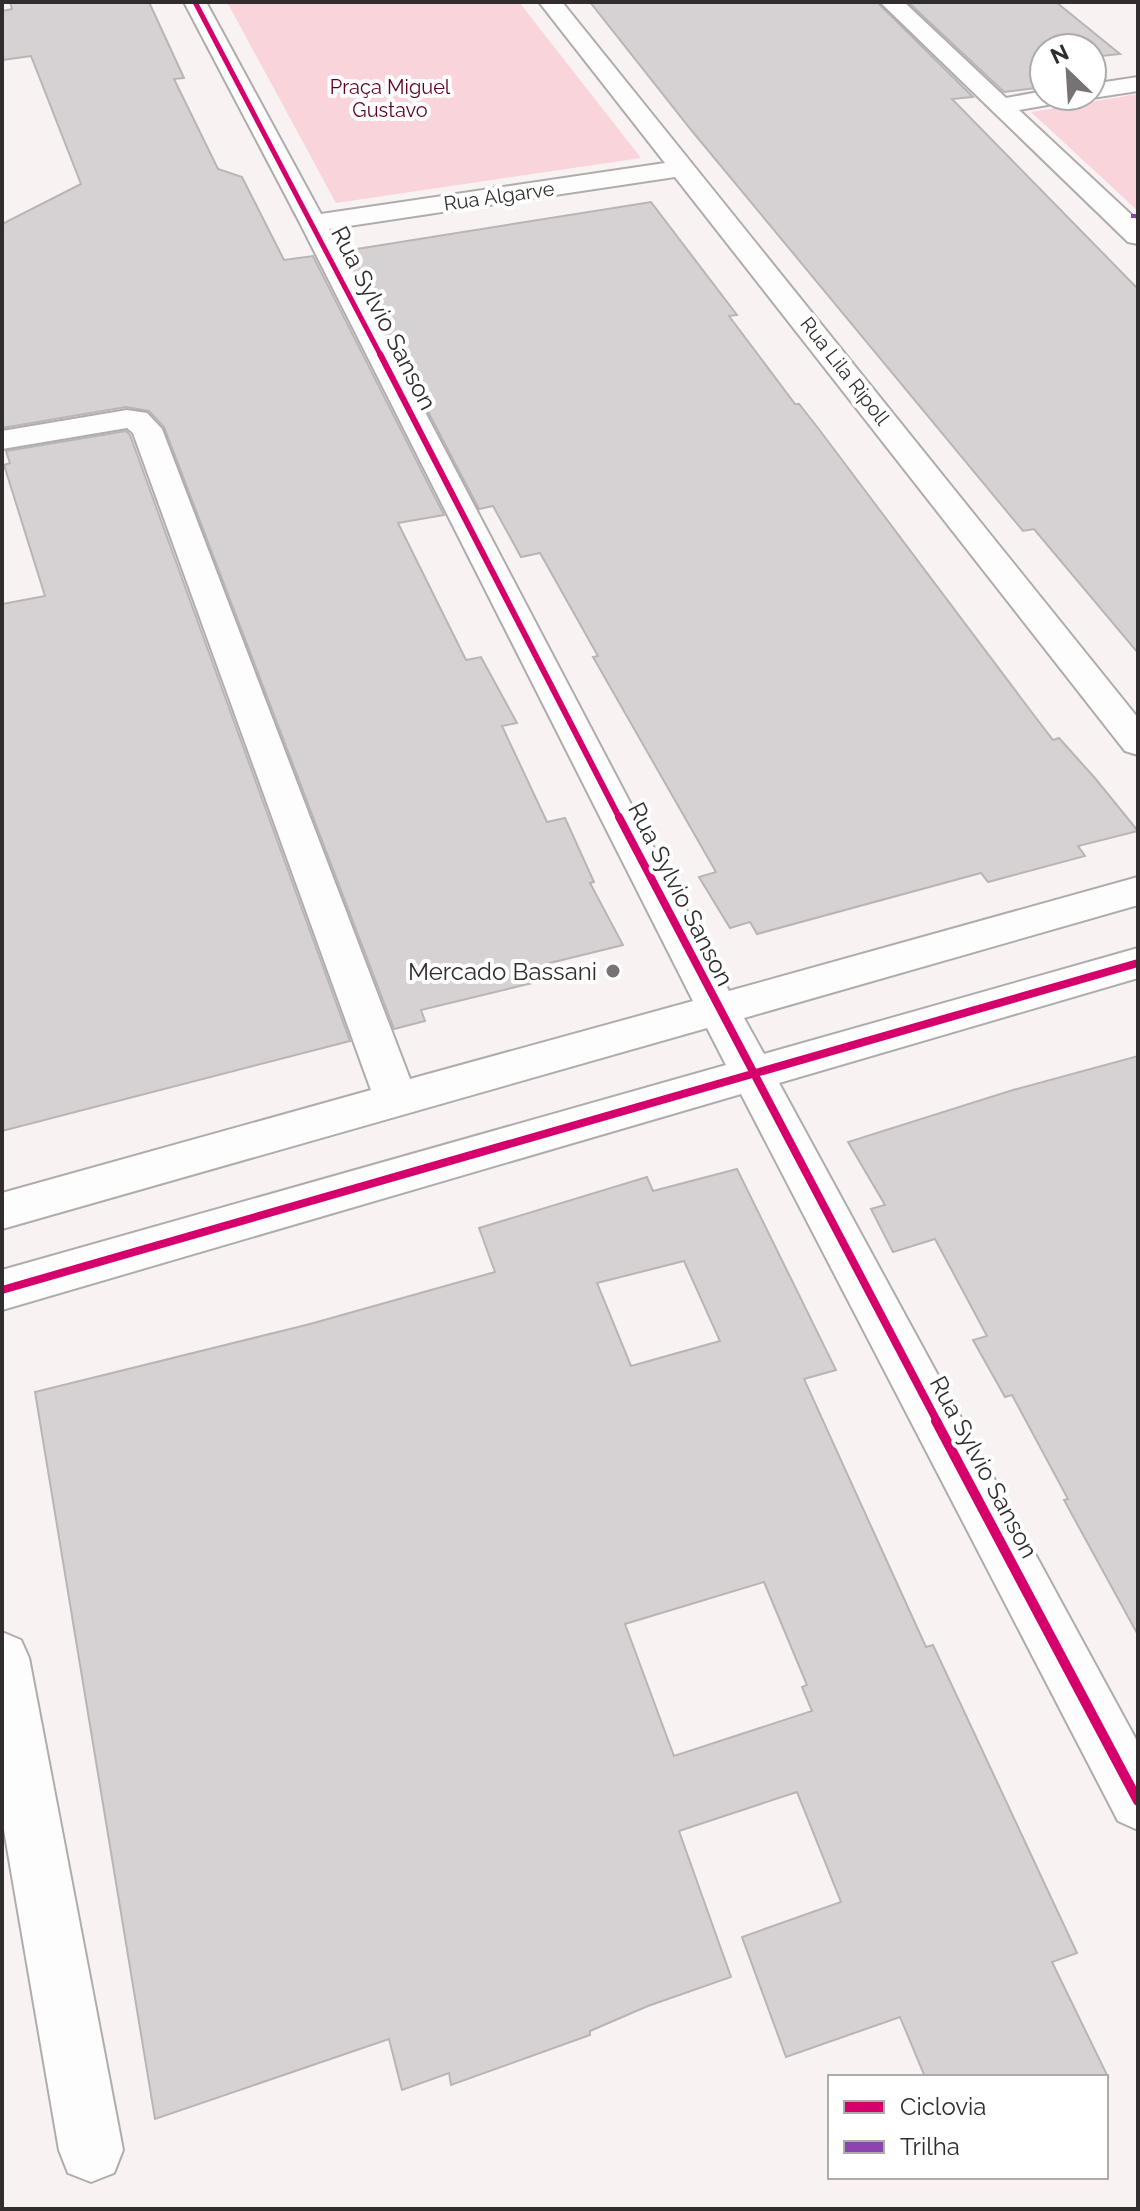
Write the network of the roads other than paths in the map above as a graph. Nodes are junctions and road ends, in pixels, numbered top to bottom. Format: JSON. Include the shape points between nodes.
{"nodes":[{"id":1,"x":195,"y":2,"type":"edge"},
{"id":2,"x":550,"y":2,"type":"edge"},
{"id":3,"x":891,"y":2,"type":"edge"},
{"id":4,"x":1138,"y":84,"type":"edge"},
{"id":5,"x":1108,"y":89,"type":"edge"},
{"id":6,"x":1028,"y":101,"type":"edge"},
{"id":7,"x":1000,"y":106,"type":"junction"},
{"id":8,"x":685,"y":168,"type":"junction"},
{"id":9,"x":313,"y":223,"type":"junction"},
{"id":10,"x":1138,"y":236,"type":"edge"},
{"id":11,"x":2,"y":440,"type":"edge"},
{"id":12,"x":1138,"y":743,"type":"edge"},
{"id":13,"x":1138,"y":891,"type":"edge"},
{"id":14,"x":1138,"y":963,"type":"edge"},
{"id":15,"x":718,"y":1009,"type":"junction"},
{"id":16,"x":753,"y":1074,"type":"junction"},
{"id":17,"x":396,"y":1100,"type":"junction"},
{"id":18,"x":2,"y":1211,"type":"edge"},
{"id":19,"x":2,"y":1290,"type":"edge"},
{"id":20,"x":2,"y":1658,"type":"edge"},
{"id":21,"x":1138,"y":1801,"type":"edge"},
{"id":22,"x":91,"y":2150,"type":"dead end"}],
"edges":[{"from":1,"to":9,"type":"street","name":"Rua Sylvio Sanson"},
{"from":2,"to":8,"type":"street","name":"Rua Lila Ripoll"},
{"from":3,"to":7,"type":"street"},
{"from":4,"to":5,"type":"street"},
{"from":6,"to":7,"type":"street"},
{"from":7,"to":10,"type":"street"},
{"from":8,"to":9,"type":"street","name":"Rua Algarve"},
{"from":8,"to":12,"type":"street","name":"Rua Lila Ripoll"},
{"from":9,"to":15,"type":"street","name":"Rua Sylvio Sanson"},
{"from":11,"to":17,"type":"street","via":[[127,419],[147,429]]},
{"from":13,"to":15,"type":"street"},
{"from":14,"to":16,"type":"street"},
{"from":15,"to":16,"type":"street","name":"Rua Sylvio Sanson"},
{"from":15,"to":17,"type":"street"},
{"from":16,"to":19,"type":"street"},
{"from":16,"to":21,"type":"street","name":"Rua Sylvio Sanson"},
{"from":17,"to":18,"type":"street"},
{"from":20,"to":22,"type":"street"}]}
